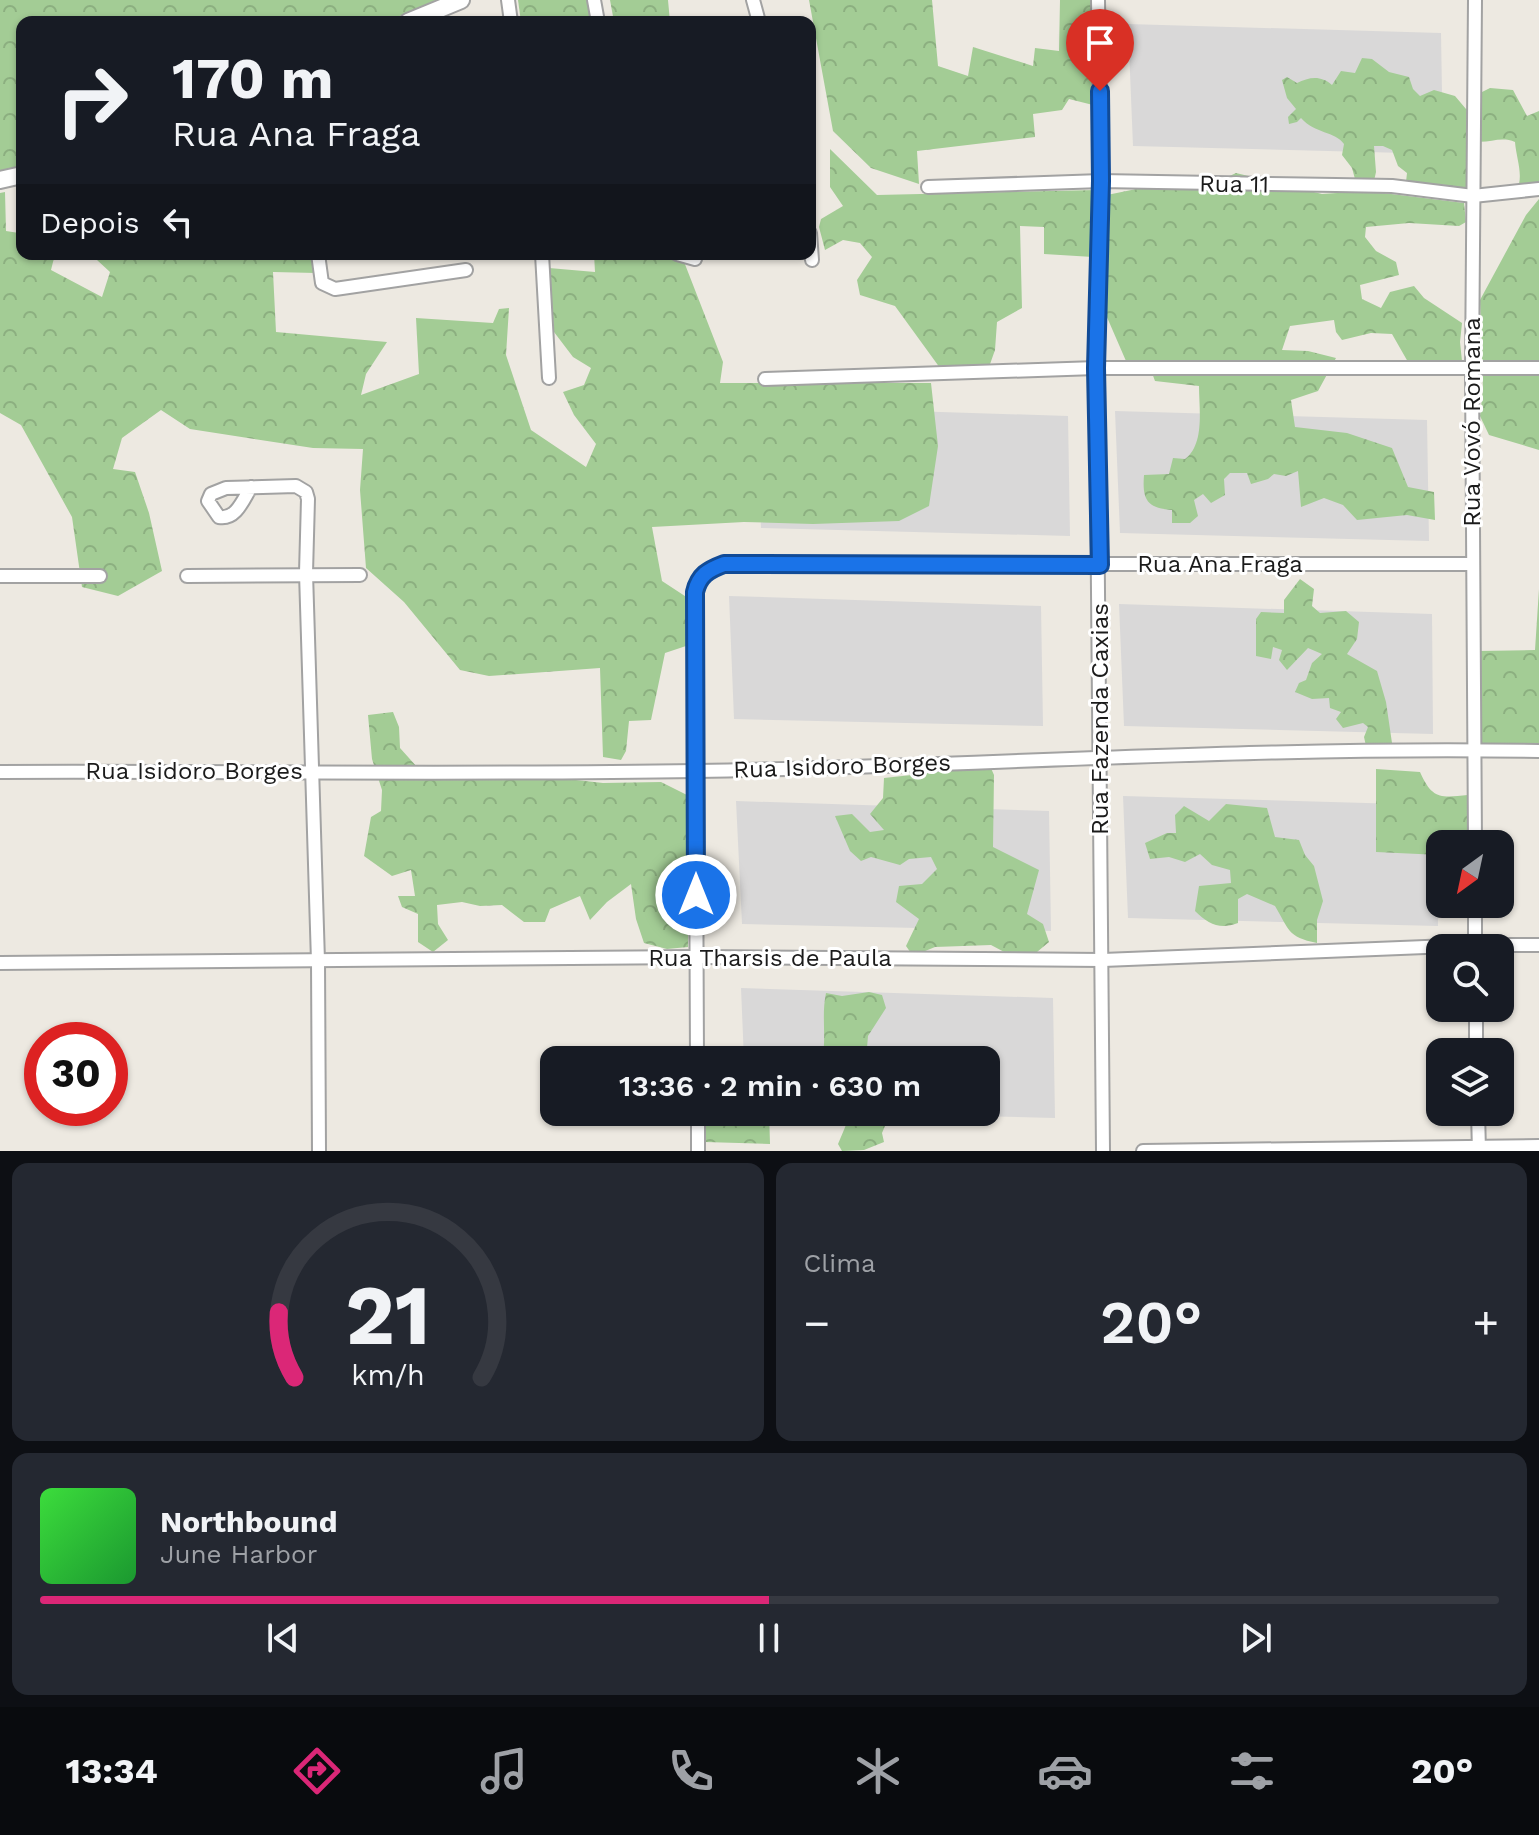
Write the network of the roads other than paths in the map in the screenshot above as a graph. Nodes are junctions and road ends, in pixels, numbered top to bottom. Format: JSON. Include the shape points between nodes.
{"nodes":[{"id":1,"x":461,"y":0,"type":"edge"},
{"id":2,"x":1098,"y":0,"type":"edge"},
{"id":3,"x":1475,"y":0,"type":"edge"},
{"id":4,"x":422,"y":16,"type":"edge"},
{"id":5,"x":1101,"y":181,"type":"junction"},
{"id":6,"x":928,"y":187,"type":"dead end"},
{"id":7,"x":1539,"y":189,"type":"edge"},
{"id":8,"x":1473,"y":196,"type":"junction"},
{"id":9,"x":319,"y":260,"type":"edge"},
{"id":10,"x":542,"y":260,"type":"edge"},
{"id":11,"x":466,"y":270,"type":"dead end"},
{"id":12,"x":1096,"y":368,"type":"junction"},
{"id":13,"x":1539,"y":368,"type":"edge"},
{"id":14,"x":1472,"y":369,"type":"junction"},
{"id":15,"x":549,"y":378,"type":"dead end"},
{"id":16,"x":765,"y":379,"type":"dead end"},
{"id":17,"x":251,"y":487,"type":"dead end"},
{"id":18,"x":1472,"y":564,"type":"junction"},
{"id":19,"x":1100,"y":565,"type":"junction"},
{"id":20,"x":306,"y":573,"type":"junction"},
{"id":21,"x":360,"y":575,"type":"dead end"},
{"id":22,"x":0,"y":576,"type":"edge"},
{"id":23,"x":100,"y":576,"type":"dead end"},
{"id":24,"x":187,"y":576,"type":"dead end"},
{"id":25,"x":1474,"y":750,"type":"junction"},
{"id":26,"x":1539,"y":751,"type":"edge"},
{"id":27,"x":1100,"y":758,"type":"junction"},
{"id":28,"x":314,"y":771,"type":"junction"},
{"id":29,"x":695,"y":771,"type":"junction"},
{"id":30,"x":0,"y":772,"type":"edge"},
{"id":31,"x":1475,"y":830,"type":"edge"},
{"id":32,"x":1514,"y":945,"type":"edge"},
{"id":33,"x":1539,"y":945,"type":"edge"},
{"id":34,"x":1426,"y":948,"type":"edge"},
{"id":35,"x":696,"y":957,"type":"junction"},
{"id":36,"x":1103,"y":960,"type":"junction"},
{"id":37,"x":318,"y":961,"type":"junction"},
{"id":38,"x":0,"y":963,"type":"edge"},
{"id":39,"x":697,"y":1046,"type":"edge"},
{"id":40,"x":698,"y":1126,"type":"edge"},
{"id":41,"x":1478,"y":1126,"type":"edge"},
{"id":42,"x":1539,"y":1146,"type":"edge"},
{"id":43,"x":1479,"y":1149,"type":"edge"},
{"id":44,"x":319,"y":1151,"type":"edge"},
{"id":45,"x":698,"y":1151,"type":"edge"},
{"id":46,"x":1103,"y":1151,"type":"edge"},
{"id":47,"x":1143,"y":1151,"type":"edge"}],
"edges":[{"from":1,"to":4,"type":"street"},
{"from":2,"to":5,"type":"street","name":"Rua Fazenda Caxias"},
{"from":3,"to":8,"type":"street","name":"Rua Vovó Romana"},
{"from":5,"to":6,"type":"street","name":"Rua 11"},
{"from":5,"to":8,"type":"street","name":"Rua 11","via":[[1392,186]]},
{"from":5,"to":12,"type":"street","name":"Rua Fazenda Caxias"},
{"from":7,"to":8,"type":"street","name":"Rua 11"},
{"from":8,"to":14,"type":"street","name":"Rua Vovó Romana"},
{"from":9,"to":11,"type":"street","via":[[322,283],[330,288]]},
{"from":10,"to":15,"type":"street"},
{"from":12,"to":14,"type":"street"},
{"from":12,"to":16,"type":"street"},
{"from":12,"to":19,"type":"street","name":"Rua Fazenda Caxias"},
{"from":13,"to":14,"type":"street"},
{"from":14,"to":18,"type":"street","name":"Rua Vovó Romana"},
{"from":17,"to":20,"type":"street","via":[[296,486],[306,492]]},
{"from":18,"to":19,"type":"street","name":"Rua Ana Fraga"},
{"from":18,"to":25,"type":"street","name":"Rua Vovó Romana"},
{"from":19,"to":27,"type":"street","name":"Rua Fazenda Caxias"},
{"from":19,"to":29,"type":"street","name":"Rua Ana Fraga","via":[[724,564],[708,570],[695,592]]},
{"from":20,"to":21,"type":"street"},
{"from":20,"to":24,"type":"street"},
{"from":20,"to":28,"type":"street"},
{"from":22,"to":23,"type":"street"},
{"from":25,"to":26,"type":"street","name":"Rua Isidoro Borges"},
{"from":25,"to":27,"type":"street","name":"Rua Isidoro Borges"},
{"from":25,"to":31,"type":"street","name":"Rua Vovó Romana"},
{"from":27,"to":29,"type":"street","name":"Rua Isidoro Borges"},
{"from":27,"to":36,"type":"street","name":"Rua Fazenda Caxias"},
{"from":28,"to":29,"type":"street","name":"Rua Isidoro Borges"},
{"from":28,"to":30,"type":"street","name":"Rua Isidoro Borges"},
{"from":28,"to":37,"type":"street"},
{"from":29,"to":35,"type":"street"},
{"from":32,"to":33,"type":"street","name":"Rua Tharsis de Paula"},
{"from":34,"to":36,"type":"street","name":"Rua Tharsis de Paula"},
{"from":35,"to":36,"type":"street","name":"Rua Tharsis de Paula"},
{"from":35,"to":37,"type":"street","name":"Rua Tharsis de Paula"},
{"from":35,"to":39,"type":"street"},
{"from":36,"to":46,"type":"street","name":"Rua Fazenda Caxias"},
{"from":37,"to":38,"type":"street","name":"Rua Tharsis de Paula"},
{"from":37,"to":44,"type":"street"},
{"from":40,"to":45,"type":"street"},
{"from":41,"to":43,"type":"street"},
{"from":42,"to":43,"type":"street"},
{"from":43,"to":47,"type":"street"}]}
